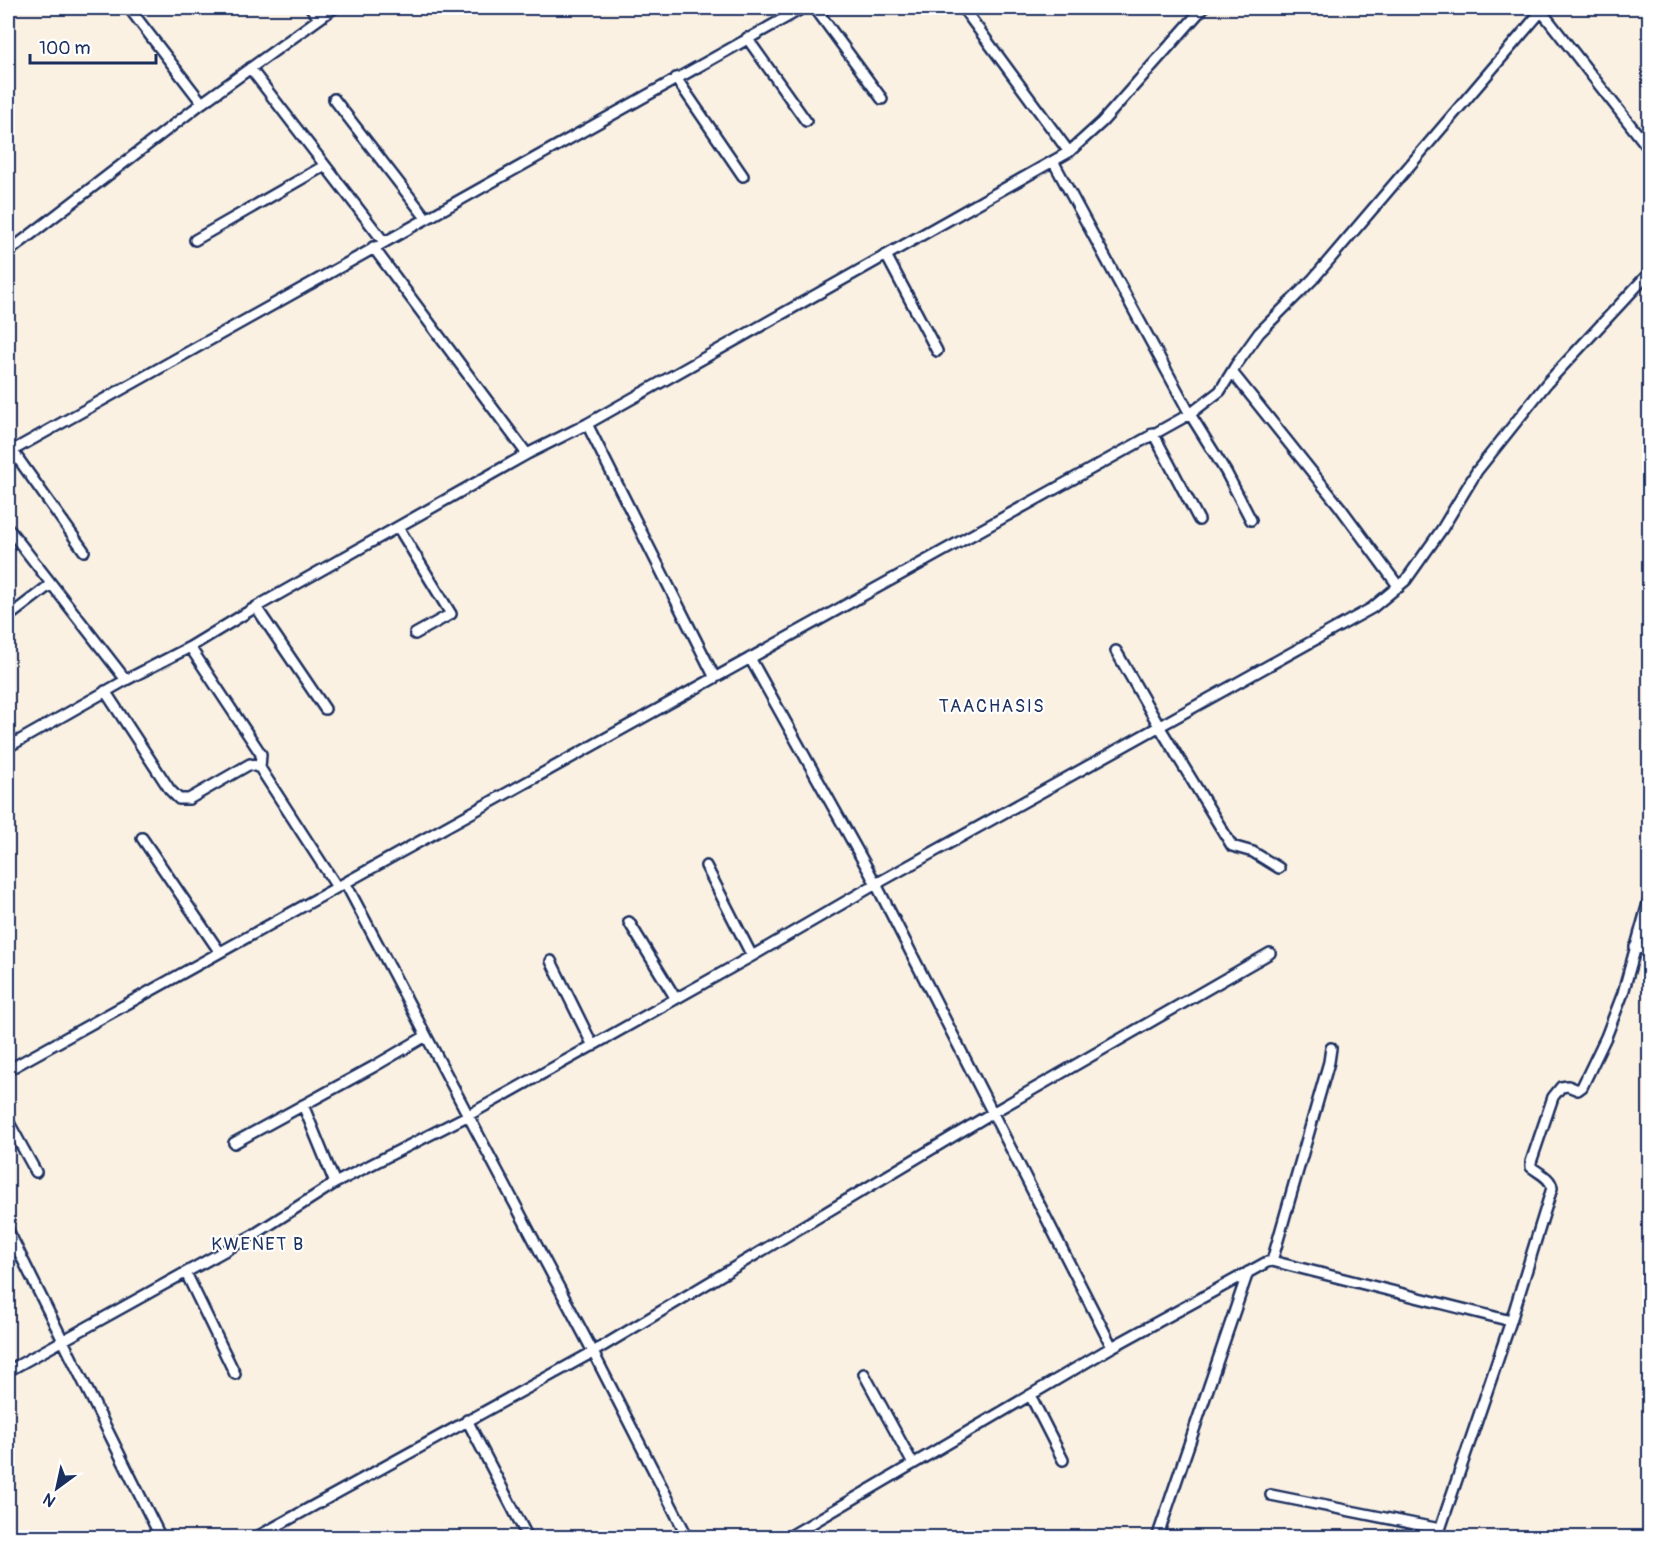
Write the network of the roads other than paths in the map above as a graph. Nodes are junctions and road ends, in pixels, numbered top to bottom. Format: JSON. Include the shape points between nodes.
{"nodes":[{"id":1,"x":129,"y":8,"type":"edge"},
{"id":2,"x":311,"y":8,"type":"edge"},
{"id":3,"x":334,"y":8,"type":"edge"},
{"id":4,"x":803,"y":8,"type":"edge"},
{"id":5,"x":816,"y":8,"type":"edge"},
{"id":6,"x":963,"y":8,"type":"edge"},
{"id":7,"x":1203,"y":8,"type":"edge"},
{"id":8,"x":1541,"y":8,"type":"edge"},
{"id":9,"x":319,"y":18,"type":"junction"},
{"id":10,"x":747,"y":38,"type":"junction"},
{"id":11,"x":250,"y":68,"type":"junction"},
{"id":12,"x":676,"y":78,"type":"junction"},
{"id":13,"x":334,"y":99,"type":"dead end"},
{"id":14,"x":882,"y":99,"type":"dead end"},
{"id":15,"x":202,"y":104,"type":"junction"},
{"id":16,"x":806,"y":121,"type":"dead end"},
{"id":17,"x":1650,"y":150,"type":"edge"},
{"id":18,"x":1069,"y":152,"type":"junction"},
{"id":19,"x":1053,"y":161,"type":"junction"},
{"id":20,"x":324,"y":166,"type":"junction"},
{"id":21,"x":743,"y":176,"type":"dead end"},
{"id":22,"x":426,"y":219,"type":"junction"},
{"id":23,"x":195,"y":240,"type":"dead end"},
{"id":24,"x":384,"y":242,"type":"junction"},
{"id":25,"x":373,"y":247,"type":"junction"},
{"id":26,"x":8,"y":252,"type":"edge"},
{"id":27,"x":886,"y":255,"type":"junction"},
{"id":28,"x":1650,"y":272,"type":"edge"},
{"id":29,"x":937,"y":351,"type":"dead end"},
{"id":30,"x":1232,"y":372,"type":"junction"},
{"id":31,"x":1190,"y":414,"type":"junction"},
{"id":32,"x":587,"y":424,"type":"junction"},
{"id":33,"x":1153,"y":433,"type":"junction"},
{"id":34,"x":10,"y":451,"type":"edge"},
{"id":35,"x":528,"y":454,"type":"junction"},
{"id":36,"x":1199,"y":520,"type":"dead end"},
{"id":37,"x":1251,"y":520,"type":"dead end"},
{"id":38,"x":398,"y":527,"type":"junction"},
{"id":39,"x":8,"y":528,"type":"edge"},
{"id":40,"x":84,"y":551,"type":"dead end"},
{"id":41,"x":51,"y":584,"type":"junction"},
{"id":42,"x":1399,"y":587,"type":"junction"},
{"id":43,"x":256,"y":607,"type":"junction"},
{"id":44,"x":8,"y":617,"type":"edge"},
{"id":45,"x":415,"y":634,"type":"dead end"},
{"id":46,"x":190,"y":647,"type":"junction"},
{"id":47,"x":1116,"y":651,"type":"dead end"},
{"id":48,"x":750,"y":658,"type":"junction"},
{"id":49,"x":714,"y":676,"type":"junction"},
{"id":50,"x":126,"y":680,"type":"junction"},
{"id":51,"x":105,"y":691,"type":"junction"},
{"id":52,"x":325,"y":709,"type":"dead end"},
{"id":53,"x":1159,"y":726,"type":"junction"},
{"id":54,"x":8,"y":747,"type":"edge"},
{"id":55,"x":260,"y":768,"type":"junction"},
{"id":56,"x":142,"y":838,"type":"dead end"},
{"id":57,"x":706,"y":866,"type":"dead end"},
{"id":58,"x":1279,"y":868,"type":"dead end"},
{"id":59,"x":876,"y":884,"type":"junction"},
{"id":60,"x":341,"y":885,"type":"junction"},
{"id":61,"x":1650,"y":896,"type":"edge"},
{"id":62,"x":629,"y":922,"type":"dead end"},
{"id":63,"x":1635,"y":947,"type":"junction"},
{"id":64,"x":219,"y":951,"type":"junction"},
{"id":65,"x":1650,"y":951,"type":"edge"},
{"id":66,"x":1270,"y":953,"type":"dead end"},
{"id":67,"x":752,"y":956,"type":"junction"},
{"id":68,"x":551,"y":961,"type":"dead end"},
{"id":69,"x":676,"y":999,"type":"junction"},
{"id":70,"x":426,"y":1035,"type":"junction"},
{"id":71,"x":593,"y":1046,"type":"junction"},
{"id":72,"x":1331,"y":1048,"type":"dead end"},
{"id":73,"x":8,"y":1070,"type":"edge"},
{"id":74,"x":303,"y":1105,"type":"junction"},
{"id":75,"x":992,"y":1113,"type":"junction"},
{"id":76,"x":468,"y":1116,"type":"junction"},
{"id":77,"x":8,"y":1121,"type":"edge"},
{"id":78,"x":234,"y":1143,"type":"dead end"},
{"id":79,"x":36,"y":1172,"type":"dead end"},
{"id":80,"x":335,"y":1183,"type":"junction"},
{"id":81,"x":8,"y":1230,"type":"edge"},
{"id":82,"x":1272,"y":1261,"type":"junction"},
{"id":83,"x":1248,"y":1272,"type":"junction"},
{"id":84,"x":186,"y":1273,"type":"junction"},
{"id":85,"x":1511,"y":1321,"type":"junction"},
{"id":86,"x":63,"y":1340,"type":"junction"},
{"id":87,"x":1112,"y":1347,"type":"junction"},
{"id":88,"x":593,"y":1352,"type":"junction"},
{"id":89,"x":8,"y":1371,"type":"edge"},
{"id":90,"x":235,"y":1374,"type":"dead end"},
{"id":91,"x":864,"y":1374,"type":"dead end"},
{"id":92,"x":1030,"y":1395,"type":"junction"},
{"id":93,"x":467,"y":1420,"type":"junction"},
{"id":94,"x":1063,"y":1460,"type":"dead end"},
{"id":95,"x":913,"y":1464,"type":"junction"},
{"id":96,"x":1271,"y":1495,"type":"dead end"},
{"id":97,"x":1439,"y":1533,"type":"edge"},
{"id":98,"x":161,"y":1538,"type":"edge"},
{"id":99,"x":255,"y":1538,"type":"edge"},
{"id":100,"x":528,"y":1538,"type":"edge"},
{"id":101,"x":688,"y":1538,"type":"edge"},
{"id":102,"x":788,"y":1538,"type":"edge"},
{"id":103,"x":1157,"y":1538,"type":"edge"}],
"edges":[{"from":1,"to":15,"type":"street"},
{"from":2,"to":9,"type":"street"},
{"from":3,"to":9,"type":"street"},
{"from":4,"to":10,"type":"street"},
{"from":5,"to":14,"type":"street"},
{"from":6,"to":18,"type":"street"},
{"from":7,"to":18,"type":"street","via":[[1110,114]]},
{"from":8,"to":17,"type":"street"},
{"from":8,"to":30,"type":"street","via":[[1313,279],[1259,333]]},
{"from":9,"to":11,"type":"street"},
{"from":10,"to":12,"type":"street"},
{"from":10,"to":16,"type":"street"},
{"from":11,"to":15,"type":"street"},
{"from":11,"to":20,"type":"street"},
{"from":12,"to":21,"type":"street"},
{"from":12,"to":22,"type":"street"},
{"from":13,"to":22,"type":"street"},
{"from":15,"to":26,"type":"street"},
{"from":18,"to":19,"type":"street"},
{"from":19,"to":27,"type":"street"},
{"from":19,"to":31,"type":"street"},
{"from":20,"to":23,"type":"street"},
{"from":20,"to":24,"type":"street"},
{"from":22,"to":24,"type":"street"},
{"from":24,"to":25,"type":"street"},
{"from":25,"to":34,"type":"street"},
{"from":25,"to":35,"type":"street"},
{"from":27,"to":29,"type":"street"},
{"from":27,"to":32,"type":"street"},
{"from":28,"to":42,"type":"street","via":[[1547,383],[1477,471],[1442,529]]},
{"from":30,"to":31,"type":"street","via":[[1220,391]]},
{"from":30,"to":42,"type":"street"},
{"from":31,"to":33,"type":"street"},
{"from":31,"to":37,"type":"street"},
{"from":32,"to":35,"type":"street"},
{"from":32,"to":49,"type":"street"},
{"from":33,"to":36,"type":"street"},
{"from":33,"to":48,"type":"street"},
{"from":34,"to":40,"type":"street"},
{"from":35,"to":38,"type":"street"},
{"from":38,"to":43,"type":"street"},
{"from":38,"to":45,"type":"street","via":[[452,614]]},
{"from":39,"to":41,"type":"street"},
{"from":41,"to":44,"type":"street"},
{"from":41,"to":50,"type":"street"},
{"from":42,"to":53,"type":"street","via":[[1354,619]]},
{"from":43,"to":46,"type":"street"},
{"from":43,"to":52,"type":"street"},
{"from":46,"to":50,"type":"street"},
{"from":46,"to":55,"type":"street","via":[[261,754]]},
{"from":47,"to":53,"type":"street"},
{"from":48,"to":49,"type":"street"},
{"from":48,"to":59,"type":"street"},
{"from":49,"to":60,"type":"street"},
{"from":50,"to":51,"type":"street"},
{"from":51,"to":54,"type":"street"},
{"from":51,"to":55,"type":"street","via":[[179,799],[189,799],[250,764]]},
{"from":53,"to":58,"type":"street","via":[[1232,846],[1253,852]]},
{"from":53,"to":59,"type":"street"},
{"from":55,"to":60,"type":"street"},
{"from":56,"to":64,"type":"street"},
{"from":57,"to":67,"type":"street"},
{"from":59,"to":67,"type":"street"},
{"from":59,"to":75,"type":"street"},
{"from":60,"to":64,"type":"street"},
{"from":60,"to":70,"type":"street"},
{"from":61,"to":63,"type":"street"},
{"from":62,"to":69,"type":"street"},
{"from":63,"to":65,"type":"street"},
{"from":63,"to":85,"type":"street","via":[[1623,993],[1586,1082],[1578,1089],[1568,1086],[1558,1090],[1553,1096],[1531,1162],[1531,1167],[1552,1188]]},
{"from":64,"to":73,"type":"street"},
{"from":66,"to":75,"type":"street"},
{"from":67,"to":69,"type":"street"},
{"from":68,"to":71,"type":"street"},
{"from":69,"to":71,"type":"street"},
{"from":70,"to":74,"type":"street"},
{"from":70,"to":76,"type":"street"},
{"from":71,"to":76,"type":"street"},
{"from":72,"to":82,"type":"street"},
{"from":74,"to":78,"type":"street"},
{"from":74,"to":80,"type":"street"},
{"from":75,"to":87,"type":"street"},
{"from":75,"to":88,"type":"street"},
{"from":76,"to":80,"type":"street"},
{"from":76,"to":88,"type":"street"},
{"from":77,"to":79,"type":"street"},
{"from":80,"to":84,"type":"street"},
{"from":81,"to":86,"type":"street"},
{"from":82,"to":83,"type":"street"},
{"from":82,"to":85,"type":"street"},
{"from":83,"to":87,"type":"street"},
{"from":83,"to":103,"type":"street"},
{"from":84,"to":86,"type":"street"},
{"from":84,"to":90,"type":"street"},
{"from":85,"to":97,"type":"street"},
{"from":86,"to":89,"type":"street"},
{"from":86,"to":98,"type":"street"},
{"from":87,"to":92,"type":"street"},
{"from":88,"to":93,"type":"street"},
{"from":88,"to":101,"type":"street"},
{"from":91,"to":95,"type":"street"},
{"from":92,"to":94,"type":"street"},
{"from":92,"to":95,"type":"street"},
{"from":93,"to":99,"type":"street"},
{"from":93,"to":100,"type":"street"},
{"from":95,"to":102,"type":"street"},
{"from":96,"to":97,"type":"street"}]}
